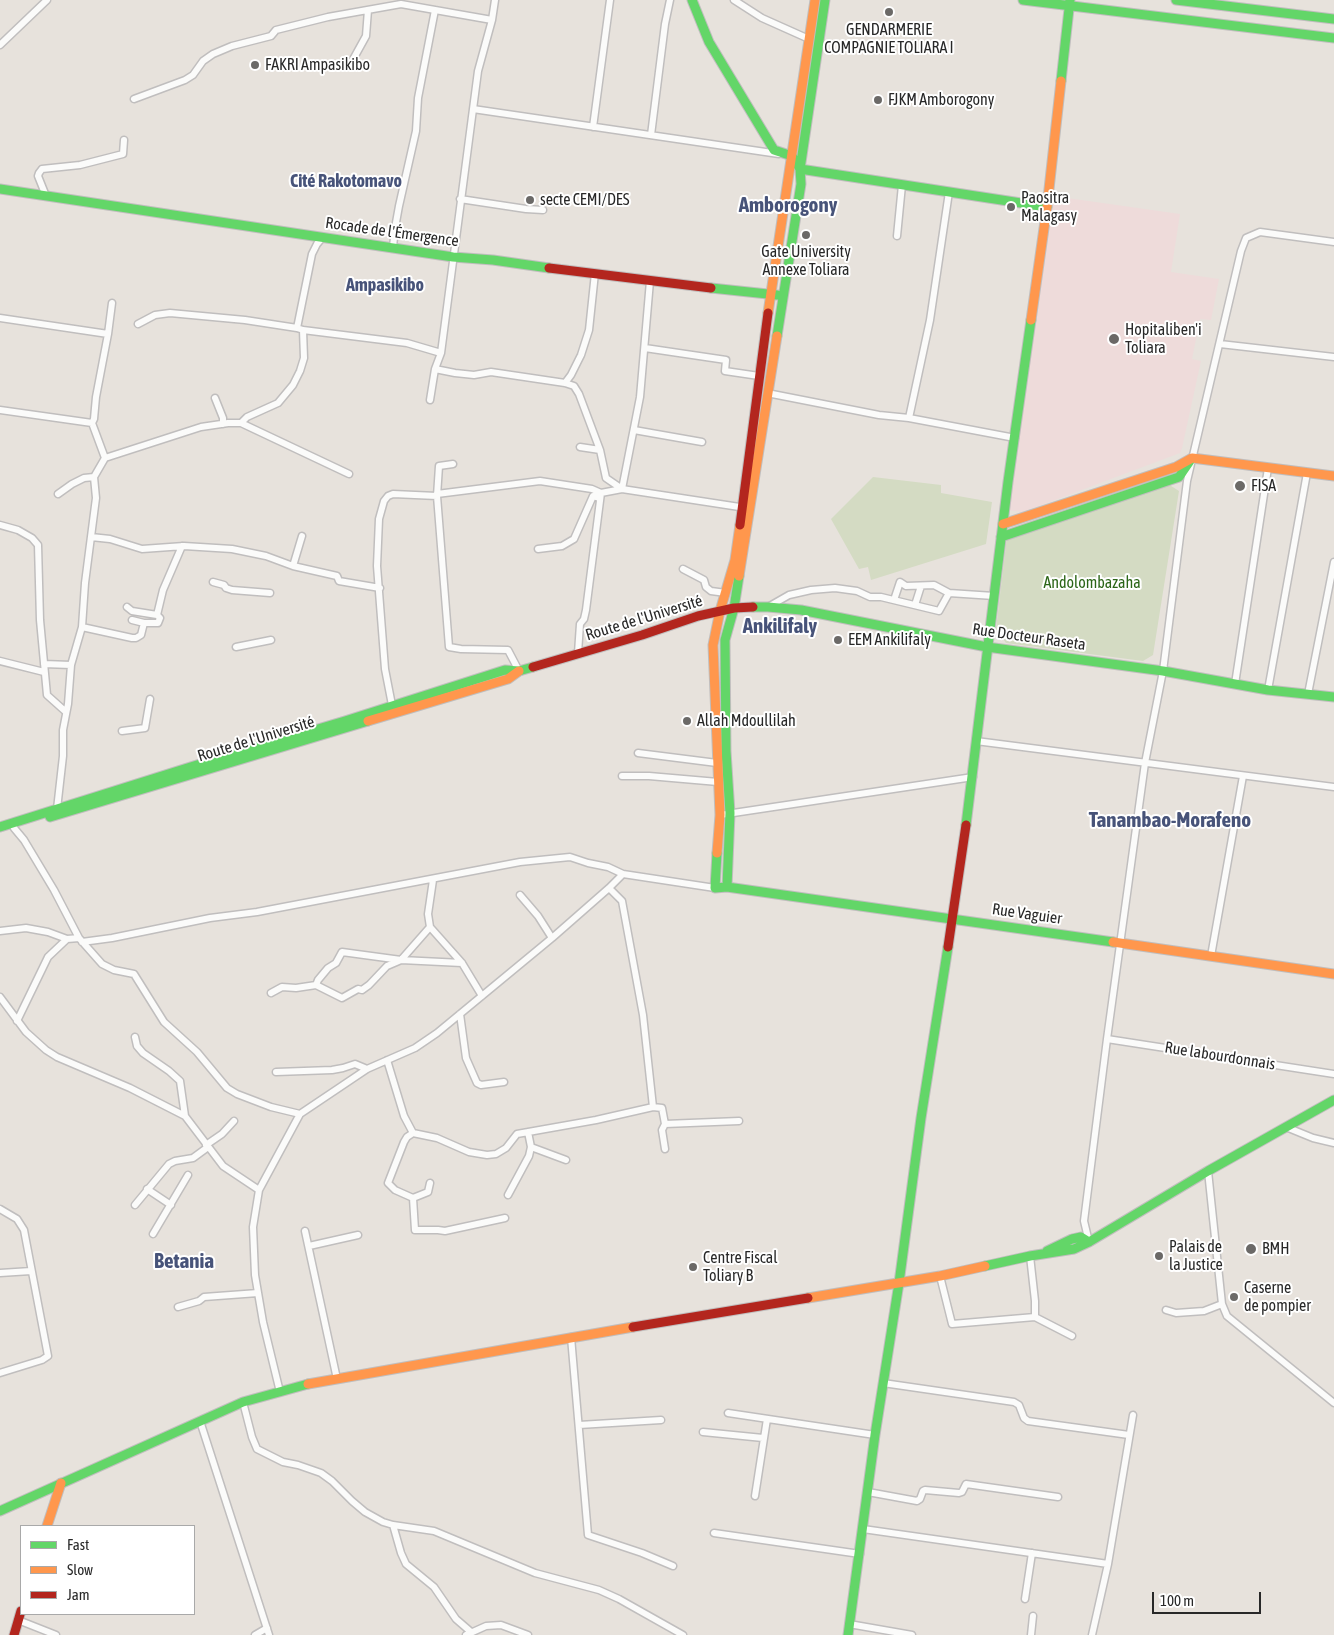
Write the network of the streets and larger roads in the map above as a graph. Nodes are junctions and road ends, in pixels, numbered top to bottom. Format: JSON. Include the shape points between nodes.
{"nodes":[{"id":1,"x":47,"y":0,"type":"edge"},
{"id":2,"x":495,"y":0,"type":"edge"},
{"id":3,"x":610,"y":0,"type":"edge"},
{"id":4,"x":670,"y":0,"type":"edge"},
{"id":5,"x":692,"y":0,"type":"edge"},
{"id":6,"x":734,"y":0,"type":"edge"},
{"id":7,"x":815,"y":0,"type":"edge"},
{"id":8,"x":825,"y":0,"type":"edge"},
{"id":9,"x":1023,"y":0,"type":"edge"},
{"id":10,"x":1176,"y":0,"type":"edge"},
{"id":11,"x":401,"y":2,"type":"edge"},
{"id":12,"x":1070,"y":3,"type":"edge"},
{"id":13,"x":368,"y":10,"type":"junction"},
{"id":14,"x":435,"y":10,"type":"junction"},
{"id":15,"x":1334,"y":19,"type":"edge"},
{"id":16,"x":492,"y":20,"type":"junction"},
{"id":17,"x":1334,"y":38,"type":"edge"},
{"id":18,"x":809,"y":39,"type":"junction"},
{"id":19,"x":0,"y":45,"type":"edge"},
{"id":20,"x":350,"y":65,"type":"dead end"},
{"id":21,"x":134,"y":99,"type":"dead end"},
{"id":22,"x":473,"y":108,"type":"junction"},
{"id":23,"x":593,"y":127,"type":"junction"},
{"id":24,"x":651,"y":135,"type":"junction"},
{"id":25,"x":124,"y":140,"type":"dead end"},
{"id":26,"x":792,"y":156,"type":"junction"},
{"id":27,"x":800,"y":169,"type":"junction"},
{"id":28,"x":902,"y":185,"type":"junction"},
{"id":29,"x":0,"y":189,"type":"edge"},
{"id":30,"x":949,"y":192,"type":"junction"},
{"id":31,"x":46,"y":196,"type":"junction"},
{"id":32,"x":460,"y":199,"type":"junction"},
{"id":33,"x":1048,"y":207,"type":"junction"},
{"id":34,"x":543,"y":210,"type":"dead end"},
{"id":35,"x":897,"y":236,"type":"dead end"},
{"id":36,"x":322,"y":238,"type":"junction"},
{"id":37,"x":1334,"y":242,"type":"edge"},
{"id":38,"x":393,"y":248,"type":"junction"},
{"id":39,"x":452,"y":256,"type":"junction"},
{"id":40,"x":595,"y":273,"type":"junction"},
{"id":41,"x":650,"y":281,"type":"junction"},
{"id":42,"x":772,"y":294,"type":"junction"},
{"id":43,"x":782,"y":296,"type":"junction"},
{"id":44,"x":112,"y":303,"type":"dead end"},
{"id":45,"x":0,"y":318,"type":"edge"},
{"id":46,"x":138,"y":324,"type":"dead end"},
{"id":47,"x":300,"y":329,"type":"junction"},
{"id":48,"x":108,"y":334,"type":"junction"},
{"id":49,"x":1220,"y":344,"type":"junction"},
{"id":50,"x":645,"y":348,"type":"junction"},
{"id":51,"x":441,"y":353,"type":"junction"},
{"id":52,"x":1334,"y":357,"type":"edge"},
{"id":53,"x":435,"y":369,"type":"junction"},
{"id":54,"x":759,"y":376,"type":"junction"},
{"id":55,"x":565,"y":383,"type":"junction"},
{"id":56,"x":767,"y":393,"type":"junction"},
{"id":57,"x":215,"y":398,"type":"dead end"},
{"id":58,"x":430,"y":400,"type":"dead end"},
{"id":59,"x":0,"y":410,"type":"edge"},
{"id":60,"x":909,"y":418,"type":"junction"},
{"id":61,"x":241,"y":422,"type":"junction"},
{"id":62,"x":92,"y":423,"type":"junction"},
{"id":63,"x":223,"y":424,"type":"junction"},
{"id":64,"x":634,"y":430,"type":"junction"},
{"id":65,"x":1015,"y":438,"type":"junction"},
{"id":66,"x":702,"y":442,"type":"dead end"},
{"id":67,"x":580,"y":447,"type":"dead end"},
{"id":68,"x":600,"y":450,"type":"junction"},
{"id":69,"x":105,"y":458,"type":"junction"},
{"id":70,"x":1192,"y":458,"type":"junction"},
{"id":71,"x":453,"y":464,"type":"dead end"},
{"id":72,"x":1268,"y":468,"type":"junction"},
{"id":73,"x":1307,"y":473,"type":"junction"},
{"id":74,"x":349,"y":474,"type":"dead end"},
{"id":75,"x":1334,"y":476,"type":"edge"},
{"id":76,"x":94,"y":477,"type":"junction"},
{"id":77,"x":622,"y":489,"type":"junction"},
{"id":78,"x":58,"y":494,"type":"dead end"},
{"id":79,"x":437,"y":495,"type":"junction"},
{"id":80,"x":600,"y":495,"type":"junction"},
{"id":81,"x":746,"y":508,"type":"junction"},
{"id":82,"x":1003,"y":524,"type":"junction"},
{"id":83,"x":0,"y":525,"type":"edge"},
{"id":84,"x":302,"y":536,"type":"dead end"},
{"id":85,"x":90,"y":537,"type":"junction"},
{"id":86,"x":1001,"y":537,"type":"junction"},
{"id":87,"x":182,"y":546,"type":"junction"},
{"id":88,"x":538,"y":549,"type":"dead end"},
{"id":89,"x":1334,"y":562,"type":"edge"},
{"id":90,"x":293,"y":566,"type":"junction"},
{"id":91,"x":683,"y":569,"type":"dead end"},
{"id":92,"x":213,"y":582,"type":"dead end"},
{"id":93,"x":921,"y":586,"type":"junction"},
{"id":94,"x":380,"y":588,"type":"junction"},
{"id":95,"x":270,"y":593,"type":"dead end"},
{"id":96,"x":726,"y":593,"type":"junction"},
{"id":97,"x":948,"y":593,"type":"junction"},
{"id":98,"x":994,"y":596,"type":"junction"},
{"id":99,"x":894,"y":600,"type":"junction"},
{"id":100,"x":915,"y":605,"type":"junction"},
{"id":101,"x":127,"y":607,"type":"dead end"},
{"id":102,"x":768,"y":607,"type":"junction"},
{"id":103,"x":734,"y":608,"type":"junction"},
{"id":104,"x":720,"y":610,"type":"junction"},
{"id":105,"x":157,"y":615,"type":"junction"},
{"id":106,"x":132,"y":620,"type":"dead end"},
{"id":107,"x":144,"y":623,"type":"junction"},
{"id":108,"x":82,"y":627,"type":"junction"},
{"id":109,"x":270,"y":640,"type":"dead end"},
{"id":110,"x":236,"y":647,"type":"dead end"},
{"id":111,"x":987,"y":647,"type":"junction"},
{"id":112,"x":578,"y":653,"type":"junction"},
{"id":113,"x":0,"y":661,"type":"edge"},
{"id":114,"x":44,"y":664,"type":"junction"},
{"id":115,"x":71,"y":665,"type":"junction"},
{"id":116,"x":518,"y":671,"type":"junction"},
{"id":117,"x":1163,"y":671,"type":"junction"},
{"id":118,"x":44,"y":672,"type":"junction"},
{"id":119,"x":1235,"y":684,"type":"junction"},
{"id":120,"x":1268,"y":690,"type":"junction"},
{"id":121,"x":1308,"y":694,"type":"junction"},
{"id":122,"x":1334,"y":697,"type":"edge"},
{"id":123,"x":150,"y":699,"type":"dead end"},
{"id":124,"x":392,"y":705,"type":"junction"},
{"id":125,"x":66,"y":712,"type":"junction"},
{"id":126,"x":122,"y":731,"type":"dead end"},
{"id":127,"x":976,"y":742,"type":"junction"},
{"id":128,"x":638,"y":753,"type":"dead end"},
{"id":129,"x":1145,"y":763,"type":"junction"},
{"id":130,"x":717,"y":764,"type":"junction"},
{"id":131,"x":622,"y":776,"type":"dead end"},
{"id":132,"x":1243,"y":776,"type":"junction"},
{"id":133,"x":972,"y":777,"type":"junction"},
{"id":134,"x":718,"y":782,"type":"junction"},
{"id":135,"x":1334,"y":788,"type":"edge"},
{"id":136,"x":57,"y":809,"type":"junction"},
{"id":137,"x":730,"y":813,"type":"junction"},
{"id":138,"x":720,"y":815,"type":"junction"},
{"id":139,"x":0,"y":827,"type":"edge"},
{"id":140,"x":14,"y":828,"type":"junction"},
{"id":141,"x":0,"y":833,"type":"edge"},
{"id":142,"x":623,"y":874,"type":"junction"},
{"id":143,"x":433,"y":880,"type":"junction"},
{"id":144,"x":727,"y":886,"type":"junction"},
{"id":145,"x":609,"y":888,"type":"junction"},
{"id":146,"x":715,"y":888,"type":"junction"},
{"id":147,"x":520,"y":895,"type":"dead end"},
{"id":148,"x":953,"y":919,"type":"junction"},
{"id":149,"x":430,"y":927,"type":"junction"},
{"id":150,"x":0,"y":931,"type":"edge"},
{"id":151,"x":552,"y":938,"type":"junction"},
{"id":152,"x":67,"y":939,"type":"junction"},
{"id":153,"x":80,"y":940,"type":"junction"},
{"id":154,"x":1120,"y":943,"type":"junction"},
{"id":155,"x":1210,"y":956,"type":"junction"},
{"id":156,"x":401,"y":960,"type":"junction"},
{"id":157,"x":462,"y":963,"type":"junction"},
{"id":158,"x":1334,"y":974,"type":"edge"},
{"id":159,"x":316,"y":985,"type":"junction"},
{"id":160,"x":271,"y":993,"type":"dead end"},
{"id":161,"x":482,"y":996,"type":"junction"},
{"id":162,"x":0,"y":997,"type":"edge"},
{"id":163,"x":460,"y":1014,"type":"junction"},
{"id":164,"x":16,"y":1021,"type":"junction"},
{"id":165,"x":135,"y":1037,"type":"dead end"},
{"id":166,"x":1107,"y":1038,"type":"junction"},
{"id":167,"x":387,"y":1060,"type":"junction"},
{"id":168,"x":367,"y":1069,"type":"junction"},
{"id":169,"x":276,"y":1072,"type":"dead end"},
{"id":170,"x":1334,"y":1074,"type":"edge"},
{"id":171,"x":504,"y":1082,"type":"dead end"},
{"id":172,"x":1334,"y":1100,"type":"edge"},
{"id":173,"x":653,"y":1107,"type":"junction"},
{"id":174,"x":300,"y":1114,"type":"junction"},
{"id":175,"x":186,"y":1116,"type":"junction"},
{"id":176,"x":739,"y":1120,"type":"dead end"},
{"id":177,"x":234,"y":1121,"type":"dead end"},
{"id":178,"x":666,"y":1124,"type":"junction"},
{"id":179,"x":1286,"y":1127,"type":"junction"},
{"id":180,"x":528,"y":1132,"type":"junction"},
{"id":181,"x":413,"y":1133,"type":"junction"},
{"id":182,"x":1334,"y":1143,"type":"edge"},
{"id":183,"x":207,"y":1146,"type":"junction"},
{"id":184,"x":531,"y":1147,"type":"junction"},
{"id":185,"x":665,"y":1148,"type":"dead end"},
{"id":186,"x":566,"y":1160,"type":"dead end"},
{"id":187,"x":1208,"y":1171,"type":"junction"},
{"id":188,"x":188,"y":1175,"type":"dead end"},
{"id":189,"x":430,"y":1183,"type":"dead end"},
{"id":190,"x":147,"y":1189,"type":"junction"},
{"id":191,"x":259,"y":1190,"type":"junction"},
{"id":192,"x":508,"y":1195,"type":"dead end"},
{"id":193,"x":413,"y":1198,"type":"junction"},
{"id":194,"x":135,"y":1205,"type":"dead end"},
{"id":195,"x":171,"y":1205,"type":"junction"},
{"id":196,"x":0,"y":1209,"type":"edge"},
{"id":197,"x":505,"y":1218,"type":"dead end"},
{"id":198,"x":305,"y":1231,"type":"dead end"},
{"id":199,"x":153,"y":1234,"type":"dead end"},
{"id":200,"x":358,"y":1235,"type":"dead end"},
{"id":201,"x":1090,"y":1242,"type":"junction"},
{"id":202,"x":309,"y":1246,"type":"junction"},
{"id":203,"x":1030,"y":1256,"type":"junction"},
{"id":204,"x":31,"y":1270,"type":"junction"},
{"id":205,"x":0,"y":1273,"type":"edge"},
{"id":206,"x":940,"y":1276,"type":"junction"},
{"id":207,"x":899,"y":1283,"type":"junction"},
{"id":208,"x":258,"y":1293,"type":"junction"},
{"id":209,"x":1222,"y":1304,"type":"junction"},
{"id":210,"x":178,"y":1307,"type":"dead end"},
{"id":211,"x":1166,"y":1310,"type":"dead end"},
{"id":212,"x":1035,"y":1317,"type":"junction"},
{"id":213,"x":1072,"y":1336,"type":"dead end"},
{"id":214,"x":571,"y":1337,"type":"junction"},
{"id":215,"x":0,"y":1373,"type":"edge"},
{"id":216,"x":337,"y":1379,"type":"junction"},
{"id":217,"x":883,"y":1383,"type":"junction"},
{"id":218,"x":280,"y":1392,"type":"junction"},
{"id":219,"x":243,"y":1402,"type":"junction"},
{"id":220,"x":1334,"y":1403,"type":"edge"},
{"id":221,"x":728,"y":1413,"type":"dead end"},
{"id":222,"x":1133,"y":1415,"type":"dead end"},
{"id":223,"x":767,"y":1418,"type":"junction"},
{"id":224,"x":661,"y":1420,"type":"dead end"},
{"id":225,"x":200,"y":1421,"type":"junction"},
{"id":226,"x":579,"y":1426,"type":"junction"},
{"id":227,"x":704,"y":1432,"type":"dead end"},
{"id":228,"x":875,"y":1435,"type":"junction"},
{"id":229,"x":1130,"y":1435,"type":"junction"},
{"id":230,"x":764,"y":1438,"type":"junction"},
{"id":231,"x":61,"y":1483,"type":"junction"},
{"id":232,"x":868,"y":1492,"type":"junction"},
{"id":233,"x":755,"y":1496,"type":"dead end"},
{"id":234,"x":1058,"y":1497,"type":"dead end"},
{"id":235,"x":0,"y":1511,"type":"edge"},
{"id":236,"x":47,"y":1525,"type":"edge"},
{"id":237,"x":393,"y":1525,"type":"junction"},
{"id":238,"x":863,"y":1529,"type":"junction"},
{"id":239,"x":714,"y":1533,"type":"dead end"},
{"id":240,"x":1032,"y":1553,"type":"junction"},
{"id":241,"x":860,"y":1554,"type":"junction"},
{"id":242,"x":1108,"y":1564,"type":"junction"},
{"id":243,"x":673,"y":1566,"type":"dead end"},
{"id":244,"x":1025,"y":1599,"type":"dead end"},
{"id":245,"x":20,"y":1616,"type":"edge"},
{"id":246,"x":1033,"y":1616,"type":"dead end"},
{"id":247,"x":849,"y":1624,"type":"junction"},
{"id":248,"x":268,"y":1631,"type":"edge"},
{"id":249,"x":469,"y":1634,"type":"edge"},
{"id":250,"x":14,"y":1635,"type":"edge"},
{"id":251,"x":56,"y":1635,"type":"edge"},
{"id":252,"x":255,"y":1635,"type":"edge"},
{"id":253,"x":528,"y":1635,"type":"edge"},
{"id":254,"x":684,"y":1635,"type":"edge"},
{"id":255,"x":848,"y":1635,"type":"edge"},
{"id":256,"x":912,"y":1635,"type":"edge"},
{"id":257,"x":1032,"y":1635,"type":"edge"},
{"id":258,"x":1092,"y":1635,"type":"edge"}],
"edges":[{"from":1,"to":19,"type":"street"},
{"from":2,"to":16,"type":"street"},
{"from":3,"to":23,"type":"street"},
{"from":4,"to":24,"type":"street"},
{"from":5,"to":26,"type":"street","via":[[709,42],[774,150]]},
{"from":6,"to":18,"type":"street","via":[[762,18]]},
{"from":7,"to":18,"type":"street"},
{"from":8,"to":27,"type":"street"},
{"from":9,"to":12,"type":"street"},
{"from":10,"to":15,"type":"street"},
{"from":11,"to":13,"type":"street"},
{"from":11,"to":14,"type":"street"},
{"from":12,"to":17,"type":"street"},
{"from":12,"to":33,"type":"street"},
{"from":13,"to":20,"type":"street","via":[[366,36]]},
{"from":13,"to":21,"type":"street","via":[[276,30],[271,36],[232,46],[203,61],[185,80]]},
{"from":14,"to":16,"type":"street"},
{"from":14,"to":38,"type":"street"},
{"from":16,"to":22,"type":"street","via":[[478,71]]},
{"from":18,"to":26,"type":"street"},
{"from":22,"to":23,"type":"street"},
{"from":22,"to":32,"type":"street"},
{"from":23,"to":24,"type":"street"},
{"from":24,"to":26,"type":"street"},
{"from":25,"to":31,"type":"street","via":[[123,154],[80,165],[42,169],[38,176]]},
{"from":26,"to":27,"type":"street"},
{"from":26,"to":42,"type":"street"},
{"from":27,"to":28,"type":"street"},
{"from":27,"to":43,"type":"street"},
{"from":28,"to":30,"type":"street"},
{"from":28,"to":35,"type":"street"},
{"from":29,"to":31,"type":"street","name":"Rocade de l'Émergence"},
{"from":30,"to":33,"type":"street"},
{"from":30,"to":60,"type":"street","via":[[930,320]]},
{"from":31,"to":36,"type":"street","name":"Rocade de l'Émergence"},
{"from":32,"to":34,"type":"street"},
{"from":32,"to":39,"type":"street"},
{"from":33,"to":65,"type":"street"},
{"from":36,"to":38,"type":"street","name":"Rocade de l'Émergence"},
{"from":36,"to":47,"type":"street","via":[[312,254]]},
{"from":37,"to":49,"type":"street","via":[[1260,232],[1246,238],[1240,251]]},
{"from":38,"to":39,"type":"street","name":"Rocade de l'Émergence"},
{"from":39,"to":40,"type":"street","name":"Rocade de l'Émergence"},
{"from":39,"to":51,"type":"street"},
{"from":40,"to":41,"type":"street","name":"Rocade de l'Émergence"},
{"from":40,"to":55,"type":"street","via":[[589,330],[581,355]]},
{"from":41,"to":42,"type":"street","name":"Rocade de l'Émergence"},
{"from":41,"to":50,"type":"street"},
{"from":42,"to":43,"type":"street","name":"Rocade de l'Émergence"},
{"from":42,"to":54,"type":"street"},
{"from":43,"to":56,"type":"street"},
{"from":44,"to":48,"type":"street"},
{"from":45,"to":48,"type":"street"},
{"from":46,"to":47,"type":"street","via":[[155,315],[170,313]]},
{"from":47,"to":51,"type":"street","via":[[407,343]]},
{"from":47,"to":61,"type":"street","via":[[304,358],[293,385],[278,403],[247,416]]},
{"from":48,"to":62,"type":"street"},
{"from":49,"to":52,"type":"street"},
{"from":49,"to":70,"type":"street"},
{"from":50,"to":54,"type":"street","via":[[726,360],[725,371]]},
{"from":50,"to":64,"type":"street"},
{"from":51,"to":53,"type":"street"},
{"from":53,"to":55,"type":"street","via":[[474,375],[491,372]]},
{"from":53,"to":58,"type":"street"},
{"from":54,"to":81,"type":"street"},
{"from":55,"to":68,"type":"street","via":[[574,386],[579,394]]},
{"from":56,"to":60,"type":"street"},
{"from":56,"to":81,"type":"street"},
{"from":57,"to":63,"type":"street"},
{"from":59,"to":62,"type":"street"},
{"from":60,"to":65,"type":"street"},
{"from":61,"to":63,"type":"street"},
{"from":61,"to":74,"type":"street"},
{"from":62,"to":69,"type":"street"},
{"from":63,"to":69,"type":"street"},
{"from":64,"to":66,"type":"street"},
{"from":64,"to":77,"type":"street"},
{"from":65,"to":82,"type":"street"},
{"from":67,"to":68,"type":"street"},
{"from":68,"to":77,"type":"street","via":[[606,478]]},
{"from":69,"to":76,"type":"street"},
{"from":70,"to":72,"type":"street"},
{"from":70,"to":82,"type":"street","via":[[1176,467]]},
{"from":70,"to":86,"type":"street","via":[[1178,477]]},
{"from":70,"to":117,"type":"street"},
{"from":71,"to":79,"type":"street","via":[[439,466]]},
{"from":72,"to":73,"type":"street"},
{"from":72,"to":119,"type":"street"},
{"from":73,"to":75,"type":"street"},
{"from":73,"to":120,"type":"street"},
{"from":76,"to":78,"type":"street","via":[[84,478]]},
{"from":76,"to":85,"type":"street","via":[[96,498]]},
{"from":77,"to":80,"type":"street"},
{"from":77,"to":81,"type":"street"},
{"from":79,"to":80,"type":"street","via":[[540,480],[592,489]]},
{"from":79,"to":94,"type":"street","via":[[393,494],[384,501],[379,519]]},
{"from":79,"to":116,"type":"street","via":[[450,647],[508,650]]},
{"from":80,"to":88,"type":"street","via":[[593,496],[574,539],[562,546]]},
{"from":80,"to":112,"type":"street"},
{"from":81,"to":96,"type":"street"},
{"from":81,"to":103,"type":"street"},
{"from":82,"to":86,"type":"street"},
{"from":83,"to":114,"type":"street","via":[[18,530],[38,545]]},
{"from":84,"to":90,"type":"street"},
{"from":85,"to":87,"type":"street","via":[[123,542],[142,549]]},
{"from":85,"to":108,"type":"street"},
{"from":86,"to":98,"type":"street"},
{"from":87,"to":90,"type":"street","via":[[232,549]]},
{"from":87,"to":105,"type":"street"},
{"from":89,"to":121,"type":"street"},
{"from":90,"to":94,"type":"street","via":[[337,576],[339,581]]},
{"from":91,"to":96,"type":"street","via":[[704,580],[712,591]]},
{"from":92,"to":95,"type":"street","via":[[232,590]]},
{"from":93,"to":97,"type":"street","via":[[934,585]]},
{"from":93,"to":99,"type":"street","via":[[906,586],[900,582]]},
{"from":93,"to":100,"type":"street"},
{"from":94,"to":124,"type":"street","via":[[385,669]]},
{"from":96,"to":104,"type":"street"},
{"from":97,"to":98,"type":"street"},
{"from":97,"to":100,"type":"street","via":[[939,611]]},
{"from":98,"to":111,"type":"street"},
{"from":99,"to":100,"type":"street"},
{"from":99,"to":102,"type":"street","via":[[870,597],[857,591],[827,589],[789,595]]},
{"from":101,"to":105,"type":"street","via":[[132,611]]},
{"from":102,"to":103,"type":"street","name":"Rue Docteur Raseta"},
{"from":102,"to":111,"type":"street","name":"Rue Docteur Raseta","via":[[801,610]]},
{"from":103,"to":104,"type":"street","name":"Rue Docteur Raseta"},
{"from":103,"to":137,"type":"street","via":[[725,640]]},
{"from":104,"to":112,"type":"street","name":"Route de l'Université"},
{"from":104,"to":130,"type":"street","via":[[713,645]]},
{"from":105,"to":107,"type":"street","via":[[160,618],[158,623]]},
{"from":106,"to":107,"type":"street"},
{"from":107,"to":108,"type":"street","via":[[141,635],[136,638]]},
{"from":108,"to":115,"type":"street"},
{"from":109,"to":110,"type":"street"},
{"from":111,"to":117,"type":"street","name":"Rue Docteur Raseta"},
{"from":111,"to":127,"type":"street"},
{"from":112,"to":116,"type":"street","name":"Route de l'Université"},
{"from":113,"to":118,"type":"street"},
{"from":114,"to":115,"type":"street"},
{"from":114,"to":118,"type":"street"},
{"from":115,"to":125,"type":"street"},
{"from":116,"to":124,"type":"street","name":"Route de l'Université","via":[[505,670]]},
{"from":116,"to":140,"type":"street","name":"Route de l'Université","via":[[508,678]]},
{"from":117,"to":119,"type":"street","name":"Rue Docteur Raseta"},
{"from":117,"to":129,"type":"street"},
{"from":118,"to":125,"type":"street","via":[[47,695]]},
{"from":119,"to":120,"type":"street","name":"Rue Docteur Raseta"},
{"from":120,"to":121,"type":"street","name":"Rue Docteur Raseta"},
{"from":121,"to":122,"type":"street","name":"Rue Docteur Raseta"},
{"from":123,"to":126,"type":"street","via":[[145,728]]},
{"from":124,"to":136,"type":"street","name":"Route de l'Université"},
{"from":125,"to":136,"type":"street"},
{"from":127,"to":129,"type":"street"},
{"from":127,"to":133,"type":"street"},
{"from":128,"to":130,"type":"street"},
{"from":129,"to":132,"type":"street"},
{"from":129,"to":154,"type":"street"},
{"from":130,"to":134,"type":"street"},
{"from":131,"to":134,"type":"street"},
{"from":132,"to":135,"type":"street"},
{"from":132,"to":155,"type":"street"},
{"from":133,"to":137,"type":"street"},
{"from":133,"to":148,"type":"street"},
{"from":134,"to":138,"type":"street"},
{"from":136,"to":139,"type":"street","name":"Route de l'Université"},
{"from":137,"to":138,"type":"street"},
{"from":137,"to":144,"type":"street"},
{"from":138,"to":146,"type":"street"},
{"from":140,"to":141,"type":"street","name":"Route de l'Université"},
{"from":140,"to":153,"type":"street","via":[[54,890]]},
{"from":142,"to":143,"type":"street","via":[[570,857],[520,862]]},
{"from":142,"to":145,"type":"street"},
{"from":142,"to":146,"type":"street"},
{"from":143,"to":149,"type":"street","via":[[428,914]]},
{"from":143,"to":153,"type":"street","via":[[112,938]]},
{"from":144,"to":146,"type":"street","name":"Rue Vaguier"},
{"from":144,"to":148,"type":"street","name":"Rue Vaguier"},
{"from":145,"to":151,"type":"street"},
{"from":145,"to":173,"type":"street","via":[[622,901],[643,1015]]},
{"from":147,"to":151,"type":"street"},
{"from":148,"to":154,"type":"street","name":"Rue Vaguier"},
{"from":148,"to":207,"type":"street"},
{"from":149,"to":156,"type":"street"},
{"from":149,"to":157,"type":"street"},
{"from":150,"to":152,"type":"street","via":[[26,928]]},
{"from":151,"to":161,"type":"street"},
{"from":152,"to":153,"type":"street"},
{"from":152,"to":164,"type":"street","via":[[48,957]]},
{"from":153,"to":174,"type":"street","via":[[102,964],[134,974],[164,1022],[197,1052],[227,1088],[270,1106]]},
{"from":154,"to":155,"type":"street","name":"Rue Vaguier"},
{"from":154,"to":166,"type":"street"},
{"from":155,"to":158,"type":"street","name":"Rue Vaguier"},
{"from":156,"to":157,"type":"street"},
{"from":156,"to":159,"type":"street","via":[[387,966],[362,990],[342,998]]},
{"from":156,"to":159,"type":"street","via":[[342,952],[336,964],[328,968]]},
{"from":157,"to":161,"type":"street"},
{"from":159,"to":160,"type":"street","via":[[282,987]]},
{"from":161,"to":163,"type":"street"},
{"from":162,"to":164,"type":"street"},
{"from":163,"to":167,"type":"street","via":[[415,1048]]},
{"from":163,"to":171,"type":"street","via":[[466,1058],[477,1083]]},
{"from":164,"to":175,"type":"street","via":[[57,1057]]},
{"from":165,"to":175,"type":"street","via":[[143,1053],[180,1081]]},
{"from":166,"to":170,"type":"street","name":"Rue labourdonnais"},
{"from":166,"to":201,"type":"street","via":[[1084,1221]]},
{"from":167,"to":168,"type":"street"},
{"from":167,"to":181,"type":"street","via":[[404,1116]]},
{"from":168,"to":169,"type":"street","via":[[355,1064],[332,1070]]},
{"from":168,"to":174,"type":"street"},
{"from":172,"to":179,"type":"street"},
{"from":173,"to":178,"type":"street","via":[[662,1108]]},
{"from":173,"to":180,"type":"street"},
{"from":174,"to":191,"type":"street"},
{"from":175,"to":183,"type":"street"},
{"from":176,"to":178,"type":"street"},
{"from":177,"to":183,"type":"street"},
{"from":178,"to":185,"type":"street","via":[[662,1130]]},
{"from":179,"to":182,"type":"street"},
{"from":179,"to":187,"type":"street"},
{"from":180,"to":181,"type":"street","via":[[517,1134],[506,1148],[487,1155]]},
{"from":180,"to":184,"type":"street"},
{"from":181,"to":193,"type":"street","via":[[406,1137],[388,1183]]},
{"from":183,"to":190,"type":"street","via":[[193,1158],[169,1164]]},
{"from":183,"to":191,"type":"street","via":[[223,1166]]},
{"from":184,"to":186,"type":"street"},
{"from":184,"to":192,"type":"street","via":[[524,1168]]},
{"from":187,"to":201,"type":"street"},
{"from":187,"to":209,"type":"street"},
{"from":188,"to":195,"type":"street"},
{"from":189,"to":193,"type":"street","via":[[428,1192]]},
{"from":190,"to":194,"type":"street"},
{"from":190,"to":195,"type":"street"},
{"from":191,"to":208,"type":"street","via":[[253,1226]]},
{"from":193,"to":197,"type":"street","via":[[415,1230],[445,1231]]},
{"from":195,"to":199,"type":"street"},
{"from":196,"to":204,"type":"street","via":[[17,1219],[24,1230]]},
{"from":198,"to":202,"type":"street"},
{"from":200,"to":202,"type":"street"},
{"from":201,"to":203,"type":"street","via":[[1074,1249]]},
{"from":202,"to":216,"type":"street"},
{"from":203,"to":206,"type":"street"},
{"from":203,"to":212,"type":"street"},
{"from":204,"to":205,"type":"street"},
{"from":204,"to":215,"type":"street","via":[[48,1356]]},
{"from":206,"to":207,"type":"street"},
{"from":206,"to":212,"type":"street","via":[[952,1324]]},
{"from":207,"to":214,"type":"street"},
{"from":207,"to":217,"type":"street"},
{"from":208,"to":210,"type":"street","via":[[204,1297]]},
{"from":208,"to":218,"type":"street"},
{"from":209,"to":211,"type":"street","via":[[1204,1311],[1176,1313]]},
{"from":209,"to":220,"type":"street","via":[[1228,1316]]},
{"from":212,"to":213,"type":"street"},
{"from":214,"to":216,"type":"street"},
{"from":214,"to":226,"type":"street"},
{"from":216,"to":218,"type":"street"},
{"from":217,"to":228,"type":"street"},
{"from":217,"to":229,"type":"street","via":[[1014,1402],[1028,1420]]},
{"from":218,"to":219,"type":"street"},
{"from":219,"to":225,"type":"street"},
{"from":219,"to":237,"type":"street","via":[[258,1449],[283,1462],[321,1473],[365,1512]]},
{"from":221,"to":223,"type":"street"},
{"from":222,"to":229,"type":"street"},
{"from":223,"to":228,"type":"street"},
{"from":223,"to":230,"type":"street"},
{"from":224,"to":226,"type":"street"},
{"from":225,"to":231,"type":"street"},
{"from":225,"to":248,"type":"street"},
{"from":226,"to":243,"type":"street","via":[[588,1534]]},
{"from":227,"to":230,"type":"street"},
{"from":228,"to":232,"type":"street"},
{"from":229,"to":242,"type":"street"},
{"from":230,"to":233,"type":"street"},
{"from":231,"to":235,"type":"street"},
{"from":231,"to":236,"type":"street"},
{"from":232,"to":234,"type":"street","via":[[918,1501],[925,1490],[959,1493],[966,1484]]},
{"from":232,"to":238,"type":"street"},
{"from":237,"to":249,"type":"street","via":[[406,1564],[434,1587]]},
{"from":237,"to":254,"type":"street","via":[[434,1531],[535,1573],[599,1590]]},
{"from":238,"to":240,"type":"street"},
{"from":238,"to":241,"type":"street"},
{"from":239,"to":241,"type":"street"},
{"from":240,"to":242,"type":"street"},
{"from":240,"to":244,"type":"street"},
{"from":241,"to":247,"type":"street"},
{"from":242,"to":258,"type":"street"},
{"from":245,"to":250,"type":"street"},
{"from":245,"to":251,"type":"street"},
{"from":246,"to":257,"type":"street"},
{"from":247,"to":255,"type":"street"},
{"from":247,"to":256,"type":"street"},
{"from":248,"to":252,"type":"street"},
{"from":249,"to":253,"type":"street","via":[[486,1626],[501,1625]]}]}
